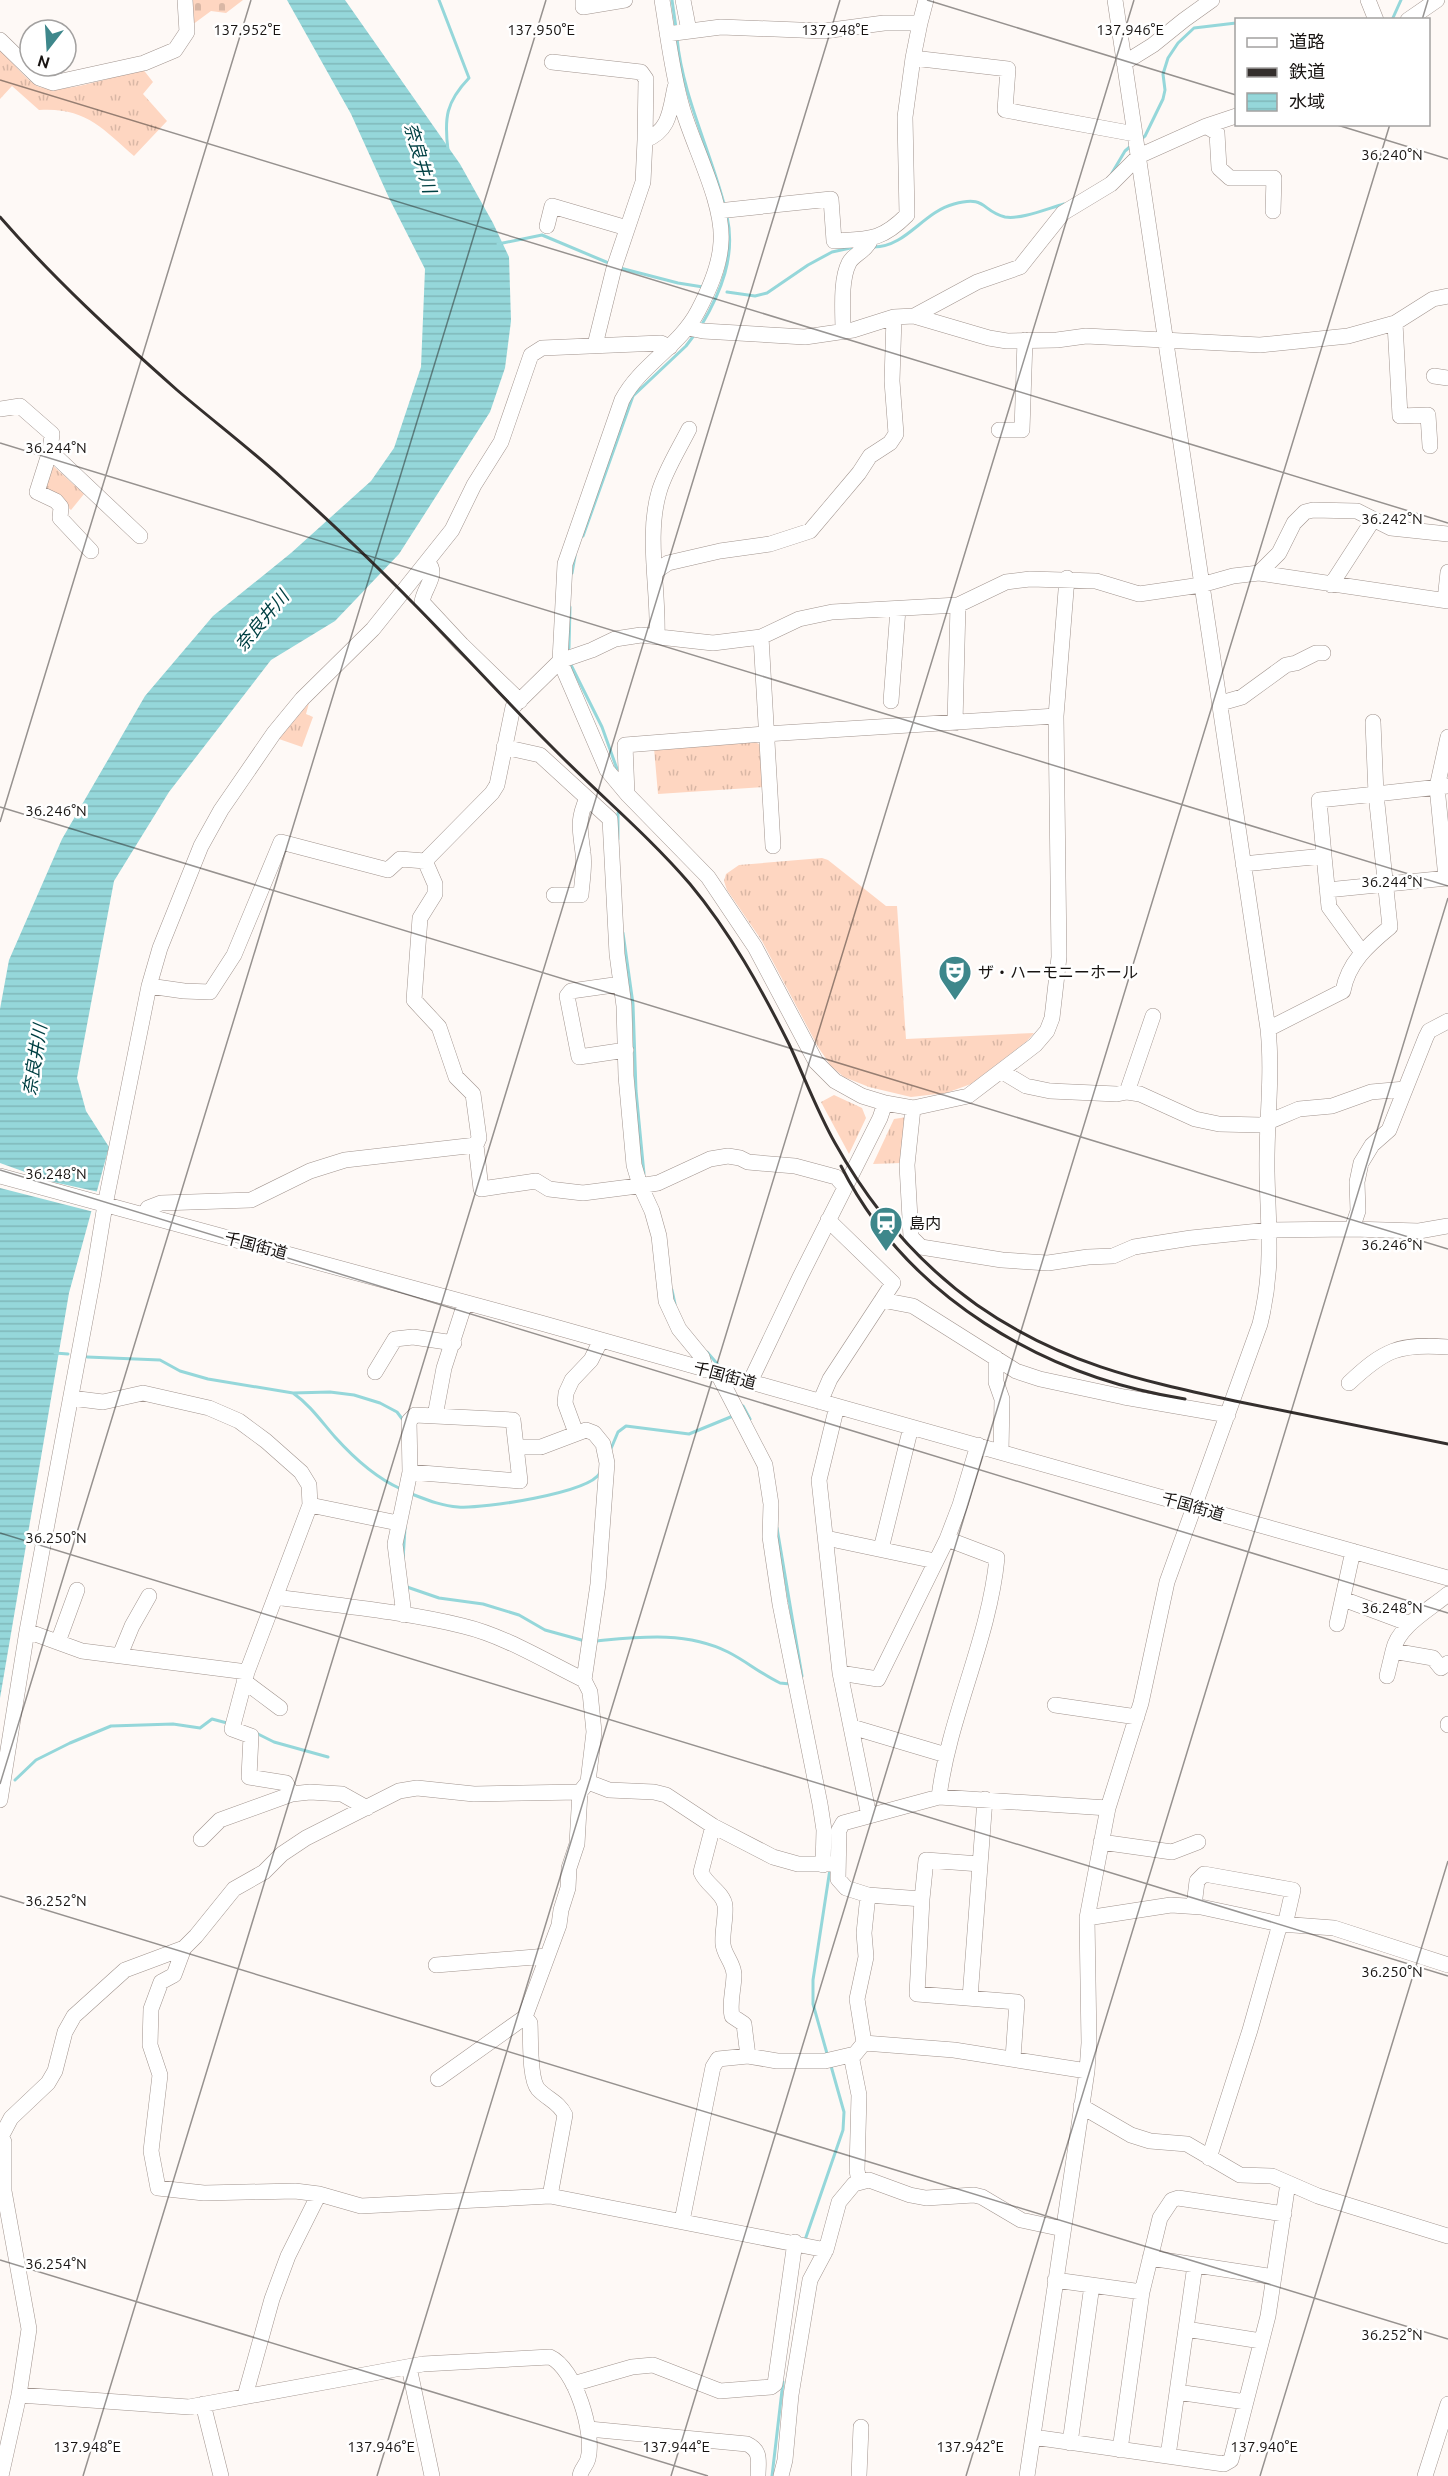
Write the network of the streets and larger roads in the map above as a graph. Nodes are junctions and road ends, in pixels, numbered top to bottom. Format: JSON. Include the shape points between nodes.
{"nodes":[{"id":1,"x":185,"y":0,"type":"edge"},
{"id":2,"x":583,"y":0,"type":"edge"},
{"id":3,"x":625,"y":0,"type":"edge"},
{"id":4,"x":683,"y":0,"type":"edge"},
{"id":5,"x":926,"y":0,"type":"edge"},
{"id":6,"x":1114,"y":0,"type":"edge"},
{"id":7,"x":1212,"y":0,"type":"edge"},
{"id":8,"x":1368,"y":0,"type":"edge"},
{"id":9,"x":1437,"y":0,"type":"edge"},
{"id":10,"x":659,"y":1,"type":"edge"},
{"id":11,"x":1375,"y":18,"type":"edge"},
{"id":12,"x":1411,"y":18,"type":"edge"},
{"id":13,"x":920,"y":23,"type":"junction"},
{"id":14,"x":678,"y":32,"type":"junction"},
{"id":15,"x":0,"y":40,"type":"edge"},
{"id":16,"x":913,"y":58,"type":"junction"},
{"id":17,"x":552,"y":62,"type":"dead end"},
{"id":18,"x":1124,"y":63,"type":"junction"},
{"id":19,"x":676,"y":84,"type":"junction"},
{"id":20,"x":1235,"y":116,"type":"edge"},
{"id":21,"x":1206,"y":126,"type":"junction"},
{"id":22,"x":1135,"y":134,"type":"junction"},
{"id":23,"x":645,"y":140,"type":"junction"},
{"id":24,"x":1139,"y":156,"type":"junction"},
{"id":25,"x":724,"y":210,"type":"junction"},
{"id":26,"x":1273,"y":211,"type":"dead end"},
{"id":27,"x":547,"y":226,"type":"dead end"},
{"id":28,"x":627,"y":228,"type":"junction"},
{"id":29,"x":868,"y":244,"type":"junction"},
{"id":30,"x":1448,"y":296,"type":"edge"},
{"id":31,"x":914,"y":316,"type":"junction"},
{"id":32,"x":894,"y":317,"type":"junction"},
{"id":33,"x":1395,"y":322,"type":"junction"},
{"id":34,"x":695,"y":330,"type":"junction"},
{"id":35,"x":843,"y":332,"type":"junction"},
{"id":36,"x":1025,"y":340,"type":"junction"},
{"id":37,"x":1167,"y":341,"type":"junction"},
{"id":38,"x":595,"y":345,"type":"junction"},
{"id":39,"x":670,"y":346,"type":"junction"},
{"id":40,"x":0,"y":409,"type":"edge"},
{"id":41,"x":689,"y":429,"type":"dead end"},
{"id":42,"x":999,"y":430,"type":"dead end"},
{"id":43,"x":1430,"y":446,"type":"dead end"},
{"id":44,"x":50,"y":451,"type":"junction"},
{"id":45,"x":1373,"y":520,"type":"junction"},
{"id":46,"x":1448,"y":534,"type":"edge"},
{"id":47,"x":140,"y":536,"type":"dead end"},
{"id":48,"x":91,"y":551,"type":"dead end"},
{"id":49,"x":427,"y":561,"type":"junction"},
{"id":50,"x":655,"y":572,"type":"junction"},
{"id":51,"x":1448,"y":572,"type":"edge"},
{"id":52,"x":1259,"y":573,"type":"junction"},
{"id":53,"x":1067,"y":578,"type":"junction"},
{"id":54,"x":1201,"y":585,"type":"junction"},
{"id":55,"x":1331,"y":585,"type":"junction"},
{"id":56,"x":1446,"y":601,"type":"edge"},
{"id":57,"x":958,"y":605,"type":"junction"},
{"id":58,"x":898,"y":609,"type":"junction"},
{"id":59,"x":657,"y":637,"type":"junction"},
{"id":60,"x":761,"y":637,"type":"junction"},
{"id":61,"x":1323,"y":653,"type":"dead end"},
{"id":62,"x":560,"y":661,"type":"junction"},
{"id":63,"x":520,"y":700,"type":"junction"},
{"id":64,"x":891,"y":701,"type":"dead end"},
{"id":65,"x":1221,"y":703,"type":"junction"},
{"id":66,"x":1056,"y":716,"type":"junction"},
{"id":67,"x":1373,"y":722,"type":"dead end"},
{"id":68,"x":955,"y":723,"type":"junction"},
{"id":69,"x":765,"y":734,"type":"junction"},
{"id":70,"x":1448,"y":737,"type":"edge"},
{"id":71,"x":504,"y":747,"type":"junction"},
{"id":72,"x":1443,"y":787,"type":"edge"},
{"id":73,"x":627,"y":794,"type":"junction"},
{"id":74,"x":1376,"y":794,"type":"junction"},
{"id":75,"x":587,"y":798,"type":"junction"},
{"id":76,"x":773,"y":846,"type":"dead end"},
{"id":77,"x":1324,"y":856,"type":"junction"},
{"id":78,"x":425,"y":861,"type":"junction"},
{"id":79,"x":1243,"y":864,"type":"junction"},
{"id":80,"x":1447,"y":878,"type":"edge"},
{"id":81,"x":1386,"y":884,"type":"junction"},
{"id":82,"x":1328,"y":890,"type":"junction"},
{"id":83,"x":554,"y":895,"type":"dead end"},
{"id":84,"x":1362,"y":951,"type":"junction"},
{"id":85,"x":621,"y":984,"type":"junction"},
{"id":86,"x":148,"y":986,"type":"junction"},
{"id":87,"x":1153,"y":1016,"type":"dead end"},
{"id":88,"x":1448,"y":1021,"type":"edge"},
{"id":89,"x":1268,"y":1029,"type":"junction"},
{"id":90,"x":626,"y":1050,"type":"junction"},
{"id":91,"x":1001,"y":1071,"type":"junction"},
{"id":92,"x":1405,"y":1089,"type":"junction"},
{"id":93,"x":1126,"y":1092,"type":"junction"},
{"id":94,"x":885,"y":1103,"type":"junction"},
{"id":95,"x":913,"y":1108,"type":"junction"},
{"id":96,"x":1269,"y":1121,"type":"junction"},
{"id":97,"x":476,"y":1145,"type":"junction"},
{"id":98,"x":0,"y":1176,"type":"edge"},
{"id":99,"x":646,"y":1184,"type":"junction"},
{"id":100,"x":845,"y":1187,"type":"junction"},
{"id":101,"x":102,"y":1204,"type":"junction"},
{"id":102,"x":144,"y":1215,"type":"junction"},
{"id":103,"x":828,"y":1220,"type":"junction"},
{"id":104,"x":1448,"y":1226,"type":"edge"},
{"id":105,"x":1352,"y":1228,"type":"junction"},
{"id":106,"x":1269,"y":1230,"type":"junction"},
{"id":107,"x":882,"y":1300,"type":"junction"},
{"id":108,"x":465,"y":1303,"type":"junction"},
{"id":109,"x":601,"y":1341,"type":"junction"},
{"id":110,"x":454,"y":1343,"type":"junction"},
{"id":111,"x":1448,"y":1347,"type":"edge"},
{"id":112,"x":996,"y":1358,"type":"junction"},
{"id":113,"x":375,"y":1372,"type":"dead end"},
{"id":114,"x":719,"y":1374,"type":"junction"},
{"id":115,"x":750,"y":1382,"type":"junction"},
{"id":116,"x":1349,"y":1383,"type":"dead end"},
{"id":117,"x":71,"y":1398,"type":"junction"},
{"id":118,"x":820,"y":1402,"type":"junction"},
{"id":119,"x":837,"y":1406,"type":"junction"},
{"id":120,"x":1228,"y":1415,"type":"junction"},
{"id":121,"x":435,"y":1416,"type":"junction"},
{"id":122,"x":911,"y":1427,"type":"junction"},
{"id":123,"x":576,"y":1433,"type":"junction"},
{"id":124,"x":978,"y":1445,"type":"junction"},
{"id":125,"x":517,"y":1448,"type":"junction"},
{"id":126,"x":1001,"y":1452,"type":"junction"},
{"id":127,"x":410,"y":1472,"type":"junction"},
{"id":128,"x":310,"y":1505,"type":"junction"},
{"id":129,"x":1196,"y":1507,"type":"junction"},
{"id":130,"x":398,"y":1523,"type":"junction"},
{"id":131,"x":826,"y":1538,"type":"junction"},
{"id":132,"x":947,"y":1539,"type":"junction"},
{"id":133,"x":881,"y":1549,"type":"junction"},
{"id":134,"x":1353,"y":1551,"type":"junction"},
{"id":135,"x":935,"y":1561,"type":"junction"},
{"id":136,"x":1448,"y":1578,"type":"edge"},
{"id":137,"x":77,"y":1590,"type":"dead end"},
{"id":138,"x":1448,"y":1594,"type":"edge"},
{"id":139,"x":149,"y":1596,"type":"dead end"},
{"id":140,"x":276,"y":1597,"type":"junction"},
{"id":141,"x":1342,"y":1599,"type":"junction"},
{"id":142,"x":404,"y":1615,"type":"junction"},
{"id":143,"x":1337,"y":1624,"type":"dead end"},
{"id":144,"x":1410,"y":1624,"type":"junction"},
{"id":145,"x":27,"y":1631,"type":"junction"},
{"id":146,"x":58,"y":1641,"type":"junction"},
{"id":147,"x":1393,"y":1651,"type":"junction"},
{"id":148,"x":120,"y":1654,"type":"junction"},
{"id":149,"x":1448,"y":1663,"type":"edge"},
{"id":150,"x":840,"y":1673,"type":"junction"},
{"id":151,"x":246,"y":1677,"type":"junction"},
{"id":152,"x":1388,"y":1677,"type":"dead end"},
{"id":153,"x":584,"y":1680,"type":"junction"},
{"id":154,"x":1054,"y":1705,"type":"dead end"},
{"id":155,"x":280,"y":1708,"type":"dead end"},
{"id":156,"x":1137,"y":1717,"type":"junction"},
{"id":157,"x":852,"y":1727,"type":"junction"},
{"id":158,"x":946,"y":1755,"type":"junction"},
{"id":159,"x":584,"y":1787,"type":"junction"},
{"id":160,"x":292,"y":1794,"type":"junction"},
{"id":161,"x":939,"y":1797,"type":"junction"},
{"id":162,"x":985,"y":1799,"type":"junction"},
{"id":163,"x":0,"y":1800,"type":"edge"},
{"id":164,"x":367,"y":1808,"type":"junction"},
{"id":165,"x":1108,"y":1808,"type":"junction"},
{"id":166,"x":869,"y":1816,"type":"junction"},
{"id":167,"x":713,"y":1826,"type":"junction"},
{"id":168,"x":201,"y":1839,"type":"dead end"},
{"id":169,"x":1101,"y":1842,"type":"junction"},
{"id":170,"x":1198,"y":1842,"type":"dead end"},
{"id":171,"x":831,"y":1864,"type":"junction"},
{"id":172,"x":980,"y":1864,"type":"junction"},
{"id":173,"x":868,"y":1895,"type":"junction"},
{"id":174,"x":922,"y":1899,"type":"junction"},
{"id":175,"x":1194,"y":1906,"type":"junction"},
{"id":176,"x":1087,"y":1918,"type":"junction"},
{"id":177,"x":1283,"y":1924,"type":"junction"},
{"id":178,"x":183,"y":1948,"type":"junction"},
{"id":179,"x":547,"y":1956,"type":"junction"},
{"id":180,"x":436,"y":1965,"type":"dead end"},
{"id":181,"x":1448,"y":1965,"type":"edge"},
{"id":182,"x":970,"y":1998,"type":"junction"},
{"id":183,"x":525,"y":2017,"type":"junction"},
{"id":184,"x":864,"y":2043,"type":"junction"},
{"id":185,"x":851,"y":2055,"type":"junction"},
{"id":186,"x":748,"y":2056,"type":"junction"},
{"id":187,"x":1012,"y":2058,"type":"junction"},
{"id":188,"x":1087,"y":2071,"type":"junction"},
{"id":189,"x":438,"y":2079,"type":"dead end"},
{"id":190,"x":1081,"y":2106,"type":"junction"},
{"id":191,"x":1,"y":2134,"type":"edge"},
{"id":192,"x":1209,"y":2157,"type":"junction"},
{"id":193,"x":859,"y":2182,"type":"junction"},
{"id":194,"x":1288,"y":2183,"type":"junction"},
{"id":195,"x":319,"y":2194,"type":"junction"},
{"id":196,"x":550,"y":2196,"type":"junction"},
{"id":197,"x":1284,"y":2214,"type":"junction"},
{"id":198,"x":682,"y":2221,"type":"junction"},
{"id":199,"x":1063,"y":2229,"type":"junction"},
{"id":200,"x":1448,"y":2236,"type":"edge"},
{"id":201,"x":797,"y":2243,"type":"junction"},
{"id":202,"x":822,"y":2249,"type":"junction"},
{"id":203,"x":1150,"y":2258,"type":"junction"},
{"id":204,"x":1195,"y":2265,"type":"junction"},
{"id":205,"x":1274,"y":2277,"type":"junction"},
{"id":206,"x":1056,"y":2280,"type":"junction"},
{"id":207,"x":1092,"y":2285,"type":"junction"},
{"id":208,"x":1142,"y":2292,"type":"junction"},
{"id":209,"x":1186,"y":2329,"type":"junction"},
{"id":210,"x":1262,"y":2341,"type":"junction"},
{"id":211,"x":409,"y":2367,"type":"junction"},
{"id":212,"x":573,"y":2384,"type":"junction"},
{"id":213,"x":1177,"y":2392,"type":"junction"},
{"id":214,"x":19,"y":2395,"type":"junction"},
{"id":215,"x":245,"y":2396,"type":"junction"},
{"id":216,"x":1246,"y":2402,"type":"junction"},
{"id":217,"x":202,"y":2404,"type":"junction"},
{"id":218,"x":1448,"y":2404,"type":"edge"},
{"id":219,"x":861,"y":2427,"type":"dead end"},
{"id":220,"x":589,"y":2429,"type":"junction"},
{"id":221,"x":1034,"y":2437,"type":"junction"},
{"id":222,"x":1070,"y":2442,"type":"junction"},
{"id":223,"x":1442,"y":2444,"type":"edge"},
{"id":224,"x":1120,"y":2450,"type":"junction"},
{"id":225,"x":1168,"y":2456,"type":"junction"},
{"id":226,"x":1,"y":2476,"type":"edge"},
{"id":227,"x":222,"y":2476,"type":"edge"},
{"id":228,"x":432,"y":2476,"type":"edge"},
{"id":229,"x":580,"y":2476,"type":"edge"},
{"id":230,"x":758,"y":2476,"type":"edge"},
{"id":231,"x":781,"y":2476,"type":"edge"},
{"id":232,"x":859,"y":2476,"type":"edge"},
{"id":233,"x":1027,"y":2476,"type":"edge"},
{"id":234,"x":1425,"y":2476,"type":"edge"}],
"edges":[{"from":1,"to":15,"type":"street","via":[[187,32],[175,50],[144,63],[53,83],[39,78]]},
{"from":2,"to":3,"type":"street","via":[[583,7]]},
{"from":4,"to":14,"type":"street"},
{"from":5,"to":13,"type":"street"},
{"from":6,"to":18,"type":"street"},
{"from":7,"to":18,"type":"street"},
{"from":8,"to":11,"type":"street"},
{"from":9,"to":12,"type":"street"},
{"from":10,"to":14,"type":"street"},
{"from":13,"to":14,"type":"street","via":[[824,31],[721,27]]},
{"from":13,"to":16,"type":"street"},
{"from":14,"to":19,"type":"street"},
{"from":16,"to":22,"type":"street","via":[[1008,69],[1005,110]]},
{"from":16,"to":29,"type":"street","via":[[905,117],[907,214]]},
{"from":17,"to":23,"type":"street","via":[[640,72],[646,79]]},
{"from":18,"to":22,"type":"street"},
{"from":19,"to":23,"type":"street","via":[[663,130]]},
{"from":19,"to":25,"type":"street"},
{"from":20,"to":21,"type":"street"},
{"from":21,"to":24,"type":"street"},
{"from":21,"to":26,"type":"street","via":[[1217,133],[1219,168],[1230,178],[1274,178]]},
{"from":22,"to":24,"type":"street"},
{"from":23,"to":28,"type":"street","via":[[643,182]]},
{"from":24,"to":31,"type":"street","via":[[1111,184],[1063,213],[1020,267],[977,282]]},
{"from":24,"to":37,"type":"street"},
{"from":25,"to":29,"type":"street","via":[[831,199],[834,241]]},
{"from":25,"to":34,"type":"street","via":[[719,258]]},
{"from":27,"to":28,"type":"street","via":[[552,206]]},
{"from":28,"to":38,"type":"street"},
{"from":29,"to":35,"type":"street","via":[[850,260],[845,272]]},
{"from":30,"to":33,"type":"street","via":[[1433,299]]},
{"from":31,"to":32,"type":"street"},
{"from":31,"to":36,"type":"street","via":[[989,338]]},
{"from":32,"to":35,"type":"street"},
{"from":32,"to":50,"type":"street","via":[[892,381],[896,434],[870,456],[810,531],[770,544],[668,564]]},
{"from":33,"to":37,"type":"street","via":[[1348,336],[1288,343]]},
{"from":33,"to":43,"type":"street","via":[[1400,416],[1428,415]]},
{"from":34,"to":35,"type":"street","via":[[805,337]]},
{"from":34,"to":39,"type":"street"},
{"from":36,"to":37,"type":"street","via":[[1086,336]]},
{"from":36,"to":42,"type":"street","via":[[1022,430]]},
{"from":37,"to":54,"type":"street"},
{"from":38,"to":39,"type":"street"},
{"from":38,"to":49,"type":"street","via":[[542,348],[531,355],[501,442],[452,530]]},
{"from":39,"to":62,"type":"street","via":[[622,400],[569,548],[563,578]]},
{"from":40,"to":44,"type":"street","via":[[20,406],[52,434]]},
{"from":41,"to":50,"type":"street","via":[[659,492]]},
{"from":44,"to":47,"type":"street"},
{"from":44,"to":48,"type":"street","via":[[37,492],[62,507],[60,518]]},
{"from":45,"to":46,"type":"street","via":[[1391,528]]},
{"from":45,"to":52,"type":"street","via":[[1357,511],[1305,512],[1294,523],[1279,553]]},
{"from":45,"to":55,"type":"street"},
{"from":49,"to":63,"type":"street","via":[[433,571],[422,602]]},
{"from":49,"to":86,"type":"street","via":[[373,629],[302,699],[221,810],[201,846]]},
{"from":50,"to":59,"type":"street"},
{"from":51,"to":56,"type":"street"},
{"from":52,"to":54,"type":"street"},
{"from":52,"to":55,"type":"street"},
{"from":53,"to":54,"type":"street","via":[[1096,581],[1139,594]]},
{"from":53,"to":57,"type":"street","via":[[1006,582]]},
{"from":53,"to":66,"type":"street"},
{"from":54,"to":65,"type":"street"},
{"from":55,"to":56,"type":"street"},
{"from":57,"to":58,"type":"street"},
{"from":57,"to":68,"type":"street"},
{"from":58,"to":60,"type":"street","via":[[832,612],[799,619]]},
{"from":58,"to":64,"type":"street"},
{"from":59,"to":60,"type":"street","via":[[713,643]]},
{"from":59,"to":62,"type":"street","via":[[615,639]]},
{"from":60,"to":69,"type":"street"},
{"from":61,"to":65,"type":"street","via":[[1286,665],[1242,697]]},
{"from":62,"to":63,"type":"street"},
{"from":62,"to":73,"type":"street","via":[[607,770]]},
{"from":63,"to":71,"type":"street","via":[[513,707]]},
{"from":65,"to":79,"type":"street"},
{"from":66,"to":68,"type":"street"},
{"from":66,"to":91,"type":"street","via":[[1059,957],[1052,1018],[1035,1045]]},
{"from":67,"to":74,"type":"street"},
{"from":68,"to":69,"type":"street"},
{"from":69,"to":73,"type":"street","via":[[625,745]]},
{"from":69,"to":76,"type":"street"},
{"from":70,"to":72,"type":"street"},
{"from":71,"to":75,"type":"street","via":[[540,754]]},
{"from":71,"to":78,"type":"street","via":[[492,793]]},
{"from":72,"to":74,"type":"street"},
{"from":72,"to":80,"type":"street"},
{"from":73,"to":94,"type":"street","via":[[708,877],[755,947],[825,1073],[844,1088]]},
{"from":74,"to":77,"type":"street","via":[[1319,800]]},
{"from":74,"to":81,"type":"street"},
{"from":75,"to":83,"type":"street","via":[[579,817],[583,853],[581,895]]},
{"from":75,"to":85,"type":"street","via":[[610,819]]},
{"from":77,"to":79,"type":"street"},
{"from":77,"to":82,"type":"street"},
{"from":78,"to":86,"type":"street","via":[[400,860],[388,870],[281,842],[234,956],[210,992]]},
{"from":78,"to":97,"type":"street","via":[[435,894],[420,918],[414,1000],[439,1027],[456,1077],[473,1094],[479,1138]]},
{"from":79,"to":89,"type":"street"},
{"from":80,"to":81,"type":"street"},
{"from":81,"to":82,"type":"street"},
{"from":81,"to":84,"type":"street","via":[[1390,927]]},
{"from":82,"to":84,"type":"street","via":[[1329,907]]},
{"from":84,"to":89,"type":"street","via":[[1343,991]]},
{"from":85,"to":90,"type":"street"},
{"from":85,"to":90,"type":"street","via":[[571,991],[567,996],[579,1057]]},
{"from":86,"to":101,"type":"street"},
{"from":87,"to":93,"type":"street"},
{"from":88,"to":92,"type":"street","via":[[1429,1031]]},
{"from":89,"to":96,"type":"street"},
{"from":90,"to":99,"type":"street","via":[[634,1165]]},
{"from":91,"to":93,"type":"street","via":[[1026,1086],[1050,1091]]},
{"from":91,"to":95,"type":"street","via":[[968,1096]]},
{"from":92,"to":96,"type":"street","via":[[1371,1092],[1332,1106],[1299,1109]]},
{"from":92,"to":105,"type":"street","via":[[1389,1130],[1372,1145],[1361,1163],[1358,1211]]},
{"from":93,"to":96,"type":"street","via":[[1140,1094],[1195,1119],[1219,1124],[1261,1125]]},
{"from":94,"to":95,"type":"street"},
{"from":94,"to":100,"type":"street"},
{"from":95,"to":106,"type":"street","via":[[907,1166],[911,1237],[921,1247],[1048,1263],[1113,1256],[1134,1247],[1191,1238]]},
{"from":96,"to":106,"type":"street"},
{"from":97,"to":99,"type":"street","via":[[481,1189],[536,1181],[549,1189],[583,1193]]},
{"from":97,"to":102,"type":"street","via":[[345,1160],[310,1171],[251,1200],[161,1203]]},
{"from":98,"to":101,"type":"street","name":"千国街道"},
{"from":99,"to":100,"type":"street","via":[[728,1156],[795,1166],[836,1177]]},
{"from":99,"to":114,"type":"street","via":[[658,1236],[666,1301],[679,1329]]},
{"from":100,"to":103,"type":"street"},
{"from":101,"to":102,"type":"street","name":"千国街道"},
{"from":101,"to":117,"type":"street"},
{"from":102,"to":108,"type":"street","name":"千国街道"},
{"from":103,"to":107,"type":"street","via":[[893,1283]]},
{"from":103,"to":115,"type":"street"},
{"from":104,"to":105,"type":"street","via":[[1419,1231]]},
{"from":105,"to":106,"type":"street"},
{"from":106,"to":120,"type":"street","via":[[1265,1303]]},
{"from":107,"to":112,"type":"street","via":[[913,1306]]},
{"from":107,"to":118,"type":"street","via":[[830,1379]]},
{"from":108,"to":109,"type":"street","name":"千国街道"},
{"from":108,"to":110,"type":"street"},
{"from":109,"to":114,"type":"street","name":"千国街道"},
{"from":109,"to":123,"type":"street","via":[[566,1393]]},
{"from":110,"to":113,"type":"street","via":[[412,1337],[395,1339]]},
{"from":110,"to":121,"type":"street","via":[[444,1368]]},
{"from":111,"to":116,"type":"street","via":[[1427,1345],[1397,1350],[1376,1358]]},
{"from":112,"to":120,"type":"street","via":[[1016,1371],[1040,1379]]},
{"from":112,"to":126,"type":"street","via":[[996,1382],[1002,1398]]},
{"from":114,"to":115,"type":"street","name":"千国街道"},
{"from":114,"to":171,"type":"street","via":[[765,1465],[780,1604]]},
{"from":115,"to":118,"type":"street","name":"千国街道"},
{"from":117,"to":128,"type":"street","via":[[103,1402],[143,1393],[209,1408],[238,1421],[300,1472],[309,1485]]},
{"from":117,"to":145,"type":"street"},
{"from":118,"to":119,"type":"street","name":"千国街道"},
{"from":119,"to":122,"type":"street","name":"千国街道"},
{"from":119,"to":131,"type":"street","via":[[819,1480]]},
{"from":120,"to":129,"type":"street"},
{"from":121,"to":125,"type":"street","via":[[513,1420]]},
{"from":121,"to":127,"type":"street","via":[[415,1415],[409,1421]]},
{"from":122,"to":124,"type":"street","name":"千国街道"},
{"from":122,"to":133,"type":"street"},
{"from":123,"to":125,"type":"street","via":[[541,1447]]},
{"from":123,"to":153,"type":"street","via":[[594,1433],[603,1444],[608,1463],[598,1584]]},
{"from":124,"to":126,"type":"street","name":"千国街道"},
{"from":124,"to":132,"type":"street"},
{"from":125,"to":127,"type":"street","via":[[520,1481]]},
{"from":126,"to":129,"type":"street","name":"千国街道"},
{"from":127,"to":130,"type":"street"},
{"from":128,"to":130,"type":"street"},
{"from":128,"to":140,"type":"street"},
{"from":129,"to":134,"type":"street","name":"千国街道"},
{"from":129,"to":156,"type":"street","via":[[1167,1582]]},
{"from":130,"to":142,"type":"street","via":[[395,1544]]},
{"from":131,"to":133,"type":"street"},
{"from":131,"to":150,"type":"street"},
{"from":132,"to":135,"type":"street"},
{"from":132,"to":158,"type":"street","via":[[997,1558],[979,1646]]},
{"from":133,"to":135,"type":"street"},
{"from":134,"to":136,"type":"street","name":"千国街道"},
{"from":134,"to":141,"type":"street"},
{"from":135,"to":150,"type":"street","via":[[878,1678]]},
{"from":137,"to":146,"type":"street"},
{"from":138,"to":144,"type":"street"},
{"from":139,"to":148,"type":"street"},
{"from":140,"to":142,"type":"street"},
{"from":140,"to":151,"type":"street"},
{"from":141,"to":143,"type":"street"},
{"from":141,"to":144,"type":"street"},
{"from":142,"to":153,"type":"street","via":[[464,1626]]},
{"from":144,"to":147,"type":"street","via":[[1395,1640]]},
{"from":145,"to":146,"type":"street"},
{"from":145,"to":163,"type":"street"},
{"from":146,"to":148,"type":"street","via":[[82,1651]]},
{"from":147,"to":149,"type":"street","via":[[1433,1658],[1441,1668]]},
{"from":147,"to":152,"type":"street"},
{"from":148,"to":151,"type":"street"},
{"from":150,"to":157,"type":"street"},
{"from":151,"to":155,"type":"street"},
{"from":151,"to":160,"type":"street","via":[[231,1729],[251,1736],[249,1777],[286,1783]]},
{"from":153,"to":159,"type":"street","via":[[590,1692],[594,1732]]},
{"from":154,"to":156,"type":"street"},
{"from":156,"to":165,"type":"street"},
{"from":157,"to":158,"type":"street"},
{"from":157,"to":166,"type":"street"},
{"from":158,"to":161,"type":"street"},
{"from":159,"to":164,"type":"street","via":[[474,1794],[417,1788],[399,1791]]},
{"from":159,"to":167,"type":"street","via":[[654,1792]]},
{"from":159,"to":179,"type":"street","via":[[568,1887]]},
{"from":160,"to":164,"type":"street","via":[[342,1794]]},
{"from":160,"to":168,"type":"street","via":[[220,1820]]},
{"from":161,"to":162,"type":"street"},
{"from":161,"to":166,"type":"street"},
{"from":162,"to":165,"type":"street"},
{"from":162,"to":172,"type":"street"},
{"from":164,"to":178,"type":"street","via":[[306,1838],[264,1872],[234,1889]]},
{"from":165,"to":169,"type":"street"},
{"from":166,"to":171,"type":"street","via":[[843,1823]]},
{"from":167,"to":171,"type":"street","via":[[773,1857],[798,1864]]},
{"from":167,"to":186,"type":"street","via":[[701,1872],[725,1905],[723,1948],[733,1965],[734,1978],[730,2007],[732,2016],[744,2024]]},
{"from":169,"to":170,"type":"street","via":[[1172,1852]]},
{"from":169,"to":176,"type":"street"},
{"from":171,"to":173,"type":"street","via":[[840,1883]]},
{"from":172,"to":174,"type":"street","via":[[926,1860]]},
{"from":172,"to":182,"type":"street"},
{"from":173,"to":174,"type":"street"},
{"from":173,"to":184,"type":"street","via":[[866,1957],[857,1999]]},
{"from":174,"to":182,"type":"street","via":[[917,1994]]},
{"from":175,"to":176,"type":"street","via":[[1171,1905]]},
{"from":175,"to":177,"type":"street"},
{"from":175,"to":177,"type":"street","via":[[1197,1881],[1204,1874],[1293,1890]]},
{"from":176,"to":188,"type":"street"},
{"from":177,"to":181,"type":"street","via":[[1334,1928]]},
{"from":177,"to":192,"type":"street"},
{"from":178,"to":191,"type":"street","via":[[125,1970],[74,2016],[48,2083],[10,2118]]},
{"from":178,"to":195,"type":"street","via":[[174,1976],[161,1982],[151,2009],[150,2045],[160,2075],[151,2151],[158,2188],[204,2193]]},
{"from":179,"to":180,"type":"street"},
{"from":179,"to":183,"type":"street"},
{"from":182,"to":187,"type":"street","via":[[1017,2002]]},
{"from":183,"to":189,"type":"street"},
{"from":183,"to":196,"type":"street","via":[[530,2023],[534,2081],[539,2090],[560,2105],[565,2115]]},
{"from":184,"to":185,"type":"street"},
{"from":184,"to":187,"type":"street"},
{"from":185,"to":186,"type":"street","via":[[829,2060],[777,2061]]},
{"from":185,"to":193,"type":"street","via":[[859,2095]]},
{"from":186,"to":198,"type":"street","via":[[718,2059],[713,2067]]},
{"from":187,"to":188,"type":"street"},
{"from":188,"to":190,"type":"street"},
{"from":190,"to":192,"type":"street","via":[[1131,2135],[1187,2144]]},
{"from":190,"to":199,"type":"street"},
{"from":191,"to":214,"type":"street","via":[[4,2191],[28,2329]]},
{"from":192,"to":194,"type":"street","via":[[1240,2175],[1272,2176]]},
{"from":193,"to":199,"type":"street","via":[[869,2180],[926,2198],[974,2195],[1021,2220]]},
{"from":193,"to":202,"type":"street","via":[[839,2202]]},
{"from":194,"to":197,"type":"street"},
{"from":194,"to":200,"type":"street"},
{"from":195,"to":196,"type":"street","via":[[361,2206]]},
{"from":195,"to":215,"type":"street","via":[[272,2299]]},
{"from":196,"to":198,"type":"street"},
{"from":197,"to":203,"type":"street","via":[[1178,2198],[1172,2200],[1160,2218]]},
{"from":197,"to":205,"type":"street"},
{"from":198,"to":201,"type":"street"},
{"from":199,"to":206,"type":"street"},
{"from":201,"to":202,"type":"street"},
{"from":201,"to":212,"type":"street","via":[[775,2384],[771,2387],[720,2391],[653,2365]]},
{"from":202,"to":231,"type":"street","via":[[810,2280]]},
{"from":203,"to":204,"type":"street"},
{"from":203,"to":208,"type":"street"},
{"from":204,"to":205,"type":"street"},
{"from":204,"to":209,"type":"street"},
{"from":205,"to":210,"type":"street"},
{"from":206,"to":207,"type":"street"},
{"from":206,"to":221,"type":"street"},
{"from":207,"to":208,"type":"street"},
{"from":207,"to":222,"type":"street"},
{"from":208,"to":224,"type":"street"},
{"from":209,"to":210,"type":"street"},
{"from":209,"to":213,"type":"street"},
{"from":210,"to":216,"type":"street"},
{"from":211,"to":212,"type":"street","via":[[550,2357],[557,2360]]},
{"from":211,"to":215,"type":"street"},
{"from":211,"to":228,"type":"street"},
{"from":212,"to":220,"type":"street"},
{"from":213,"to":216,"type":"street"},
{"from":213,"to":225,"type":"street"},
{"from":214,"to":217,"type":"street","via":[[189,2407]]},
{"from":214,"to":226,"type":"street"},
{"from":215,"to":217,"type":"street"},
{"from":216,"to":225,"type":"street","via":[[1231,2460],[1224,2464]]},
{"from":217,"to":227,"type":"street"},
{"from":218,"to":223,"type":"street"},
{"from":219,"to":232,"type":"street"},
{"from":220,"to":229,"type":"street","via":[[588,2460]]},
{"from":220,"to":230,"type":"street","via":[[747,2444],[759,2454]]},
{"from":221,"to":222,"type":"street"},
{"from":221,"to":233,"type":"street"},
{"from":222,"to":224,"type":"street"},
{"from":223,"to":234,"type":"street"},
{"from":224,"to":225,"type":"street"}]}
